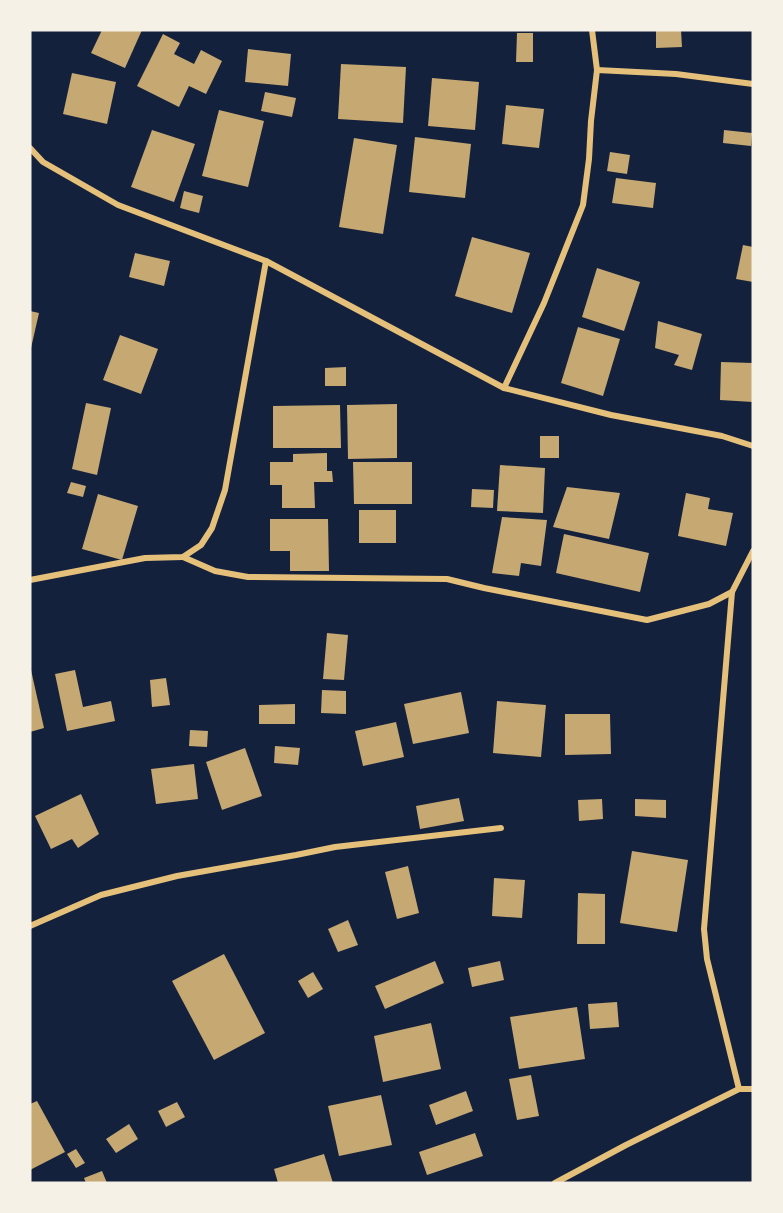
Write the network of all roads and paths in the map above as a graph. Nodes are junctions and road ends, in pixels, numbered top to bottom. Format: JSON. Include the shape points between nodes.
{"nodes":[{"id":1,"x":592,"y":30,"type":"edge"},
{"id":2,"x":597,"y":70,"type":"junction"},
{"id":3,"x":753,"y":84,"type":"edge"},
{"id":4,"x":30,"y":148,"type":"edge"},
{"id":5,"x":266,"y":261,"type":"junction"},
{"id":6,"x":504,"y":388,"type":"junction"},
{"id":7,"x":753,"y":446,"type":"edge"},
{"id":8,"x":753,"y":551,"type":"edge"},
{"id":9,"x":183,"y":557,"type":"junction"},
{"id":10,"x":30,"y":580,"type":"edge"},
{"id":11,"x":732,"y":592,"type":"junction"},
{"id":12,"x":501,"y":828,"type":"dead end"},
{"id":13,"x":30,"y":926,"type":"edge"},
{"id":14,"x":739,"y":1089,"type":"junction"},
{"id":15,"x":753,"y":1089,"type":"edge"},
{"id":16,"x":555,"y":1183,"type":"edge"}],
"edges":[{"from":1,"to":2,"type":"street"},
{"from":2,"to":3,"type":"street","via":[[676,74]]},
{"from":2,"to":6,"type":"street","via":[[583,205],[544,303]]},
{"from":4,"to":5,"type":"street","via":[[43,162],[118,205]]},
{"from":5,"to":6,"type":"street"},
{"from":5,"to":9,"type":"street","via":[[225,490],[212,528],[201,545]]},
{"from":6,"to":7,"type":"street"},
{"from":8,"to":11,"type":"street"},
{"from":9,"to":10,"type":"street","via":[[145,558]]},
{"from":9,"to":11,"type":"street","via":[[215,571],[248,577],[447,579],[647,620],[709,604]]},
{"from":11,"to":14,"type":"street","via":[[704,929],[707,959]]},
{"from":12,"to":13,"type":"street","via":[[335,847],[177,876],[101,895]]},
{"from":14,"to":15,"type":"street"},
{"from":14,"to":16,"type":"street"}]}
